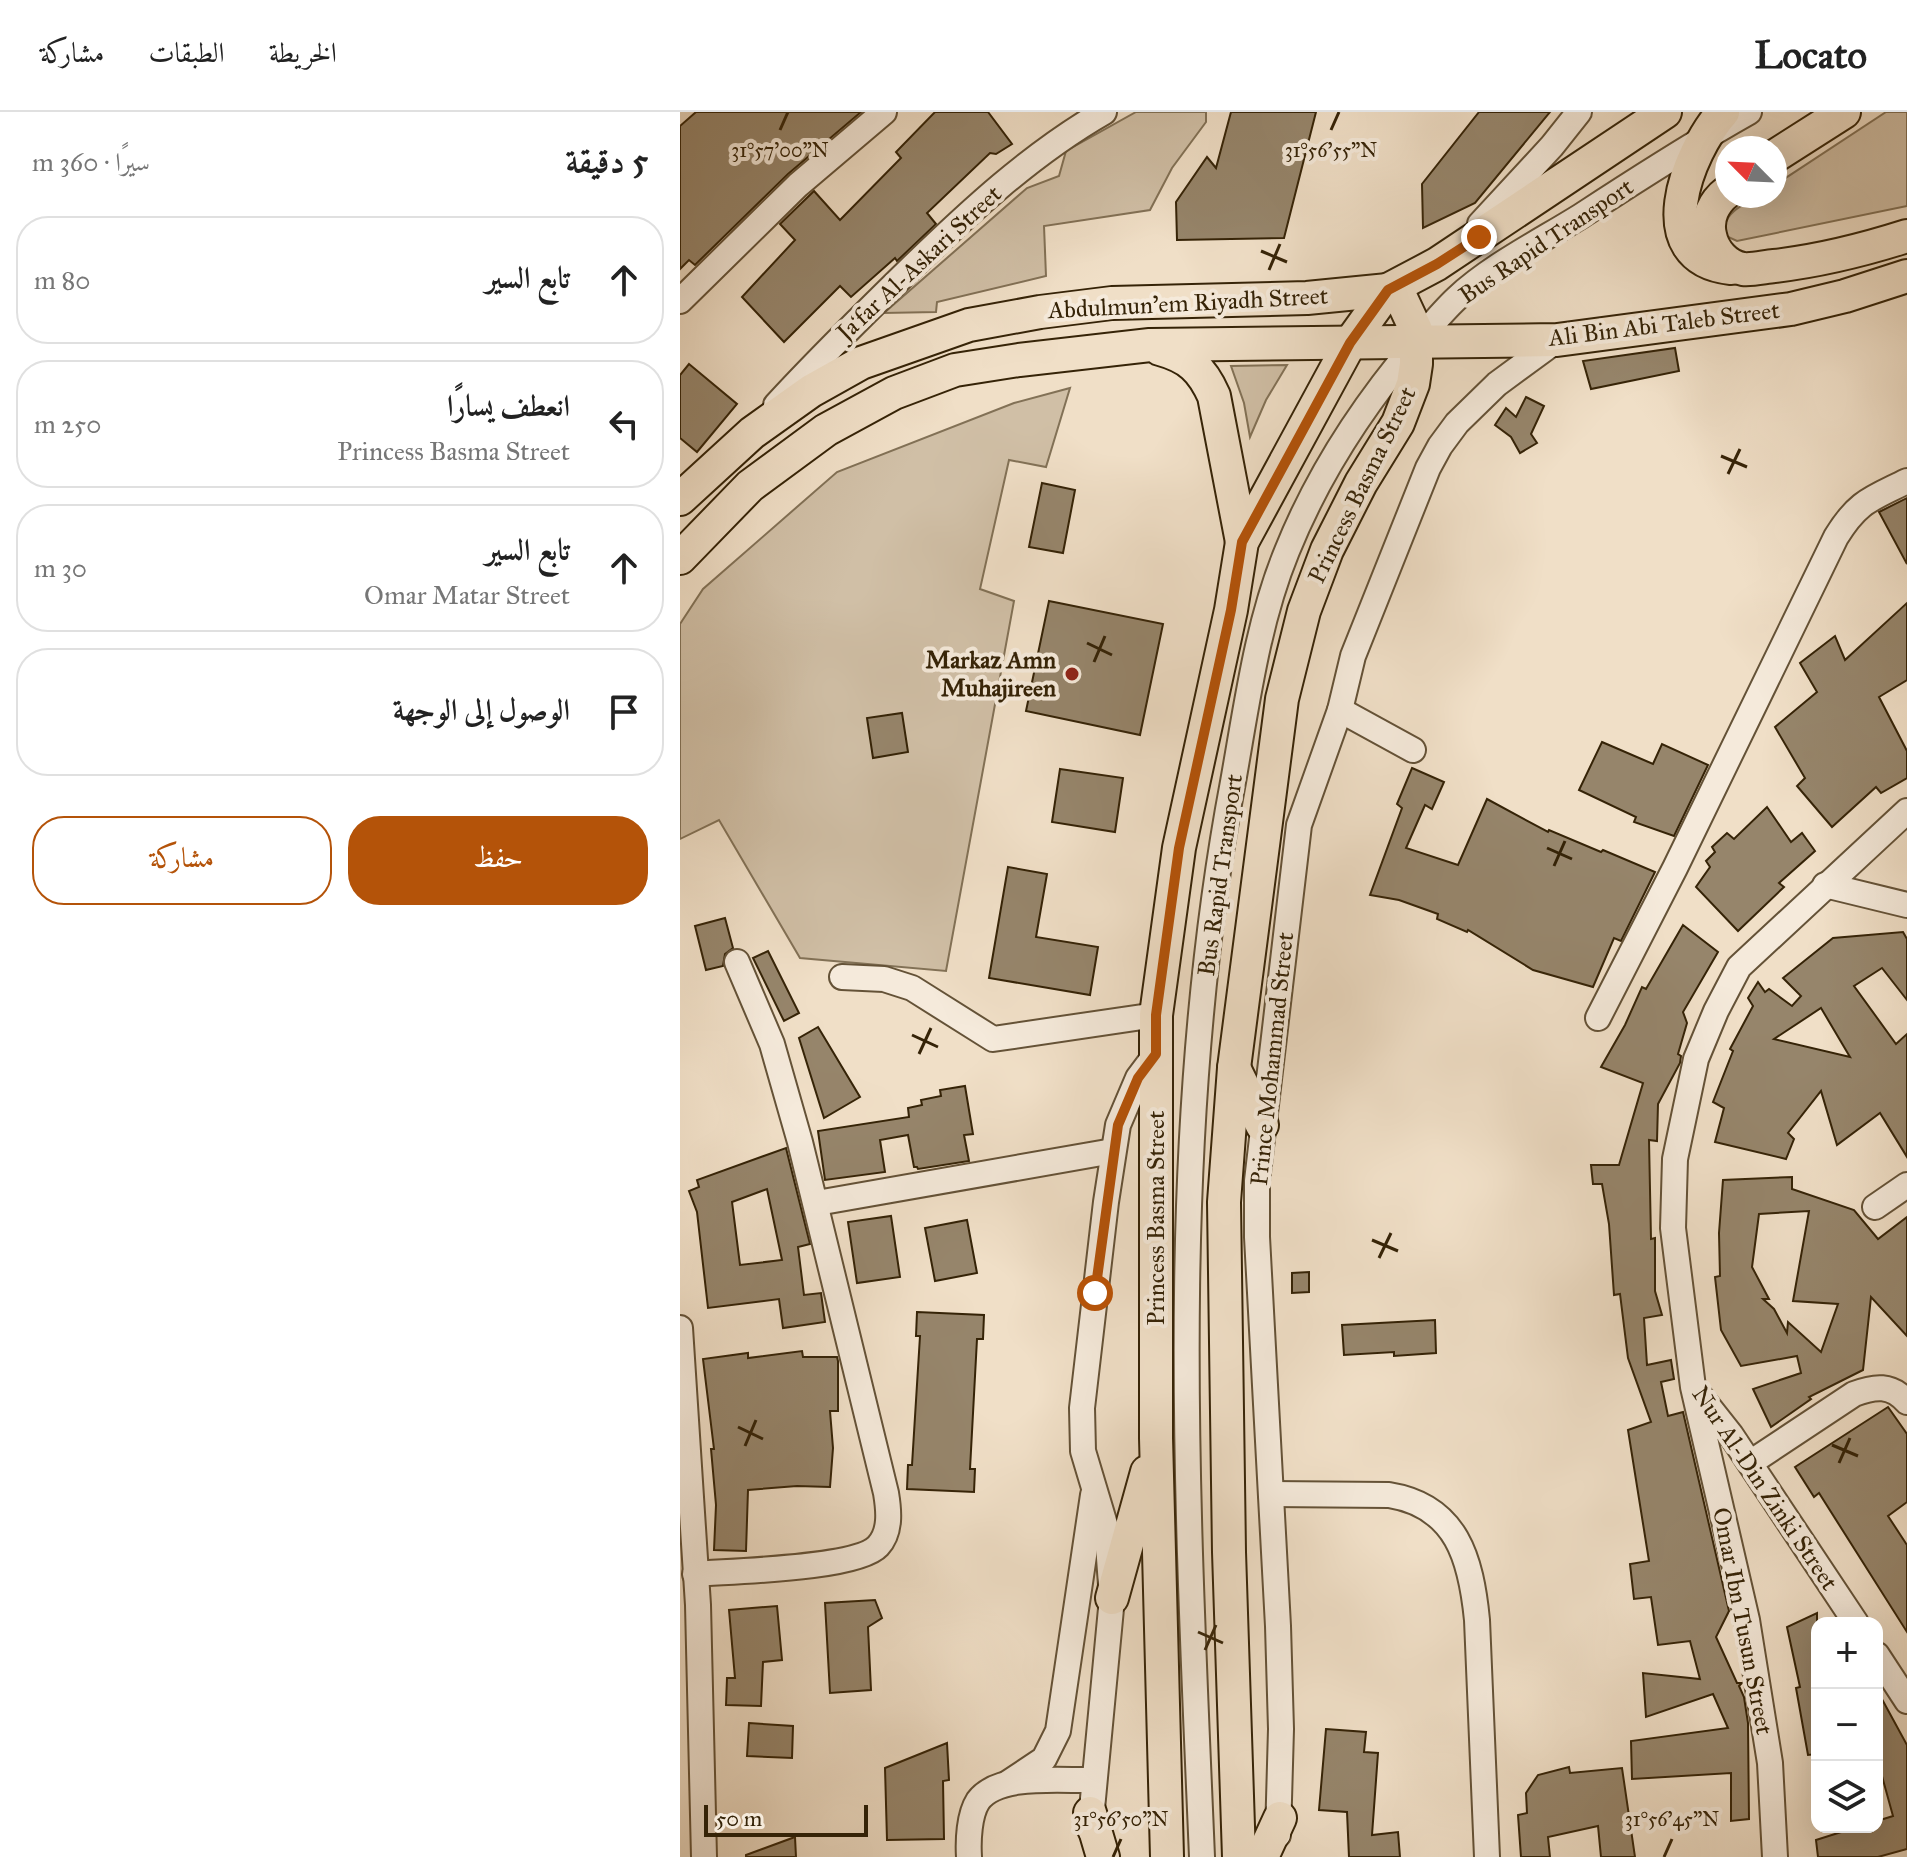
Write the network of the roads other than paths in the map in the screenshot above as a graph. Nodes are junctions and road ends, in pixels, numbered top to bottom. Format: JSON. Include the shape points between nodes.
{"nodes":[{"id":1,"x":884,"y":112,"type":"edge"},
{"id":2,"x":1104,"y":112,"type":"edge"},
{"id":3,"x":1579,"y":112,"type":"edge"},
{"id":4,"x":1665,"y":112,"type":"edge"},
{"id":5,"x":1723,"y":112,"type":"edge"},
{"id":6,"x":1749,"y":112,"type":"edge"},
{"id":7,"x":1844,"y":112,"type":"edge"},
{"id":8,"x":1704,"y":137,"type":"junction"},
{"id":9,"x":1787,"y":148,"type":"edge"},
{"id":10,"x":1715,"y":205,"type":"edge"},
{"id":11,"x":1907,"y":236,"type":"edge"},
{"id":12,"x":1457,"y":250,"type":"junction"},
{"id":13,"x":1743,"y":269,"type":"junction"},
{"id":14,"x":1907,"y":276,"type":"edge"},
{"id":15,"x":1397,"y":299,"type":"junction"},
{"id":16,"x":680,"y":301,"type":"edge"},
{"id":17,"x":1557,"y":340,"type":"junction"},
{"id":18,"x":1417,"y":342,"type":"junction"},
{"id":19,"x":1350,"y":343,"type":"junction"},
{"id":20,"x":1150,"y":345,"type":"junction"},
{"id":21,"x":752,"y":433,"type":"junction"},
{"id":22,"x":1907,"y":481,"type":"edge"},
{"id":23,"x":680,"y":499,"type":"edge"},
{"id":24,"x":1242,"y":542,"type":"junction"},
{"id":25,"x":680,"y":558,"type":"edge"},
{"id":26,"x":1340,"y":710,"type":"junction"},
{"id":27,"x":1413,"y":750,"type":"dead end"},
{"id":28,"x":1907,"y":811,"type":"edge"},
{"id":29,"x":1825,"y":885,"type":"junction"},
{"id":30,"x":1907,"y":905,"type":"edge"},
{"id":31,"x":737,"y":962,"type":"dead end"},
{"id":32,"x":842,"y":977,"type":"dead end"},
{"id":33,"x":1156,"y":1015,"type":"junction"},
{"id":34,"x":1598,"y":1018,"type":"dead end"},
{"id":35,"x":1156,"y":1054,"type":"junction"},
{"id":36,"x":1234,"y":1068,"type":"junction"},
{"id":37,"x":1262,"y":1125,"type":"junction"},
{"id":38,"x":1113,"y":1151,"type":"junction"},
{"id":39,"x":1907,"y":1185,"type":"edge"},
{"id":40,"x":817,"y":1203,"type":"junction"},
{"id":41,"x":1875,"y":1207,"type":"dead end"},
{"id":42,"x":680,"y":1328,"type":"edge"},
{"id":43,"x":1693,"y":1387,"type":"junction"},
{"id":44,"x":1907,"y":1402,"type":"edge"},
{"id":45,"x":1156,"y":1438,"type":"junction"},
{"id":46,"x":1750,"y":1463,"type":"junction"},
{"id":47,"x":1094,"y":1486,"type":"junction"},
{"id":48,"x":1271,"y":1494,"type":"junction"},
{"id":49,"x":695,"y":1574,"type":"junction"},
{"id":50,"x":1112,"y":1598,"type":"junction"},
{"id":51,"x":1852,"y":1617,"type":"edge"},
{"id":52,"x":1883,"y":1663,"type":"edge"},
{"id":53,"x":1905,"y":1693,"type":"edge"},
{"id":54,"x":1093,"y":1780,"type":"junction"},
{"id":55,"x":1008,"y":1783,"type":"junction"},
{"id":56,"x":1090,"y":1813,"type":"junction"},
{"id":57,"x":1280,"y":1818,"type":"junction"},
{"id":58,"x":704,"y":1857,"type":"edge"},
{"id":59,"x":969,"y":1857,"type":"edge"},
{"id":60,"x":1089,"y":1857,"type":"edge"},
{"id":61,"x":1103,"y":1857,"type":"edge"},
{"id":62,"x":1167,"y":1857,"type":"edge"},
{"id":63,"x":1202,"y":1857,"type":"edge"},
{"id":64,"x":1239,"y":1857,"type":"edge"},
{"id":65,"x":1262,"y":1857,"type":"edge"},
{"id":66,"x":1276,"y":1857,"type":"edge"},
{"id":67,"x":1487,"y":1857,"type":"edge"},
{"id":68,"x":1775,"y":1857,"type":"edge"}],
"edges":[{"from":1,"to":16,"type":"street","via":[[798,185]]},
{"from":2,"to":21,"type":"street","name":"Jaʻfar Al-Askari Street","via":[[1016,173],[953,228],[825,351]]},
{"from":3,"to":12,"type":"street"},
{"from":4,"to":12,"type":"main road"},
{"from":5,"to":8,"type":"main road"},
{"from":6,"to":8,"type":"street","name":"Bus Rapid Transport"},
{"from":7,"to":9,"type":"main road"},
{"from":8,"to":13,"type":"main road","via":[[1687,173],[1681,231],[1699,259]]},
{"from":8,"to":18,"type":"street","name":"Bus Rapid Transport","via":[[1459,296]]},
{"from":10,"to":13,"type":"main road","via":[[1708,231],[1714,248],[1726,262]]},
{"from":11,"to":13,"type":"main road","via":[[1802,263]]},
{"from":12,"to":15,"type":"main road"},
{"from":14,"to":17,"type":"main road","name":"Ali Bin Abi Taleb Street","via":[[1791,309]]},
{"from":15,"to":18,"type":"main road","name":"Princess Basma Street","via":[[1412,318]]},
{"from":15,"to":19,"type":"main road","name":"Princess Basma Street"},
{"from":15,"to":21,"type":"main road","name":"Abdulmun'em Riyadh Street","via":[[1112,303],[969,325],[861,363]]},
{"from":17,"to":18,"type":"main road","name":"Ali Bin Abi Taleb Street"},
{"from":17,"to":26,"type":"street","name":"Prince Mohammad Street","via":[[1497,384],[1440,446],[1353,656]]},
{"from":18,"to":19,"type":"main road","name":"Abdulmun'em Riyadh Street"},
{"from":18,"to":36,"type":"main road","name":"Princess Basma Street","via":[[1406,404],[1327,550],[1304,611],[1282,699]]},
{"from":18,"to":63,"type":"street","name":"Bus Rapid Transport","via":[[1325,469],[1286,554],[1260,637],[1223,833],[1201,1009],[1188,1186],[1186,1350]]},
{"from":19,"to":20,"type":"main road","name":"Abdulmun'em Riyadh Street"},
{"from":19,"to":24,"type":"main road","name":"Princess Basma Street"},
{"from":20,"to":24,"type":"main road","via":[[1179,354],[1204,374],[1217,408]]},
{"from":20,"to":25,"type":"main road","name":"Abdulmun'em Riyadh Street","via":[[955,370],[894,393],[826,430],[750,486]]},
{"from":21,"to":23,"type":"main road","name":"Abdulmun'em Riyadh Street"},
{"from":22,"to":34,"type":"street","via":[[1861,503],[1836,537]]},
{"from":24,"to":33,"type":"main road","name":"Princess Basma Street","via":[[1179,848]]},
{"from":26,"to":27,"type":"street"},
{"from":26,"to":37,"type":"street","name":"Prince Mohammad Street","via":[[1299,825]]},
{"from":28,"to":29,"type":"street","name":"Nur Al-Din Zinki Street"},
{"from":29,"to":30,"type":"street"},
{"from":29,"to":43,"type":"street","name":"Nur Al-Din Zinki Street","via":[[1739,967],[1696,1059],[1675,1159],[1673,1228]]},
{"from":31,"to":40,"type":"street","via":[[772,1044]]},
{"from":32,"to":33,"type":"street","via":[[884,979],[912,988],[993,1039]]},
{"from":33,"to":35,"type":"main road","name":"Princess Basma Street"},
{"from":35,"to":38,"type":"street","via":[[1129,1095]]},
{"from":35,"to":45,"type":"main road","name":"Princess Basma Street"},
{"from":36,"to":37,"type":"main road"},
{"from":36,"to":64,"type":"main road","name":"Princess Basma Street","via":[[1224,1202]]},
{"from":37,"to":48,"type":"street","name":"Prince Mohammad Street","via":[[1257,1237]]},
{"from":38,"to":40,"type":"street"},
{"from":38,"to":47,"type":"street","via":[[1082,1408],[1083,1451]]},
{"from":39,"to":41,"type":"street"},
{"from":40,"to":49,"type":"street","via":[[886,1493],[885,1538],[872,1552],[845,1560]]},
{"from":42,"to":49,"type":"street"},
{"from":43,"to":46,"type":"street","name":"Nur Al-Din Zinki Street"},
{"from":43,"to":68,"type":"street","name":"Omar Ibn Tusun Street","via":[[1747,1620],[1770,1763]]},
{"from":44,"to":46,"type":"street","via":[[1886,1387],[1854,1394]]},
{"from":45,"to":50,"type":"main road"},
{"from":45,"to":62,"type":"main road","name":"Princess Basma Street"},
{"from":46,"to":51,"type":"street","name":"Nur Al-Din Zinki Street"},
{"from":47,"to":50,"type":"street","via":[[1107,1531]]},
{"from":47,"to":55,"type":"street","via":[[1058,1731],[1044,1759]]},
{"from":48,"to":57,"type":"street","name":"Prince Mohammad Street"},
{"from":48,"to":67,"type":"street","via":[[1406,1497],[1436,1513],[1457,1540],[1471,1579],[1477,1620]]},
{"from":49,"to":58,"type":"street"},
{"from":50,"to":54,"type":"street"},
{"from":52,"to":53,"type":"street"},
{"from":54,"to":55,"type":"street"},
{"from":54,"to":56,"type":"street"},
{"from":55,"to":59,"type":"street","via":[[977,1802]]},
{"from":56,"to":60,"type":"street"},
{"from":56,"to":61,"type":"main road"},
{"from":57,"to":65,"type":"main road"},
{"from":57,"to":66,"type":"street","name":"Prince Mohammad Street"}]}
